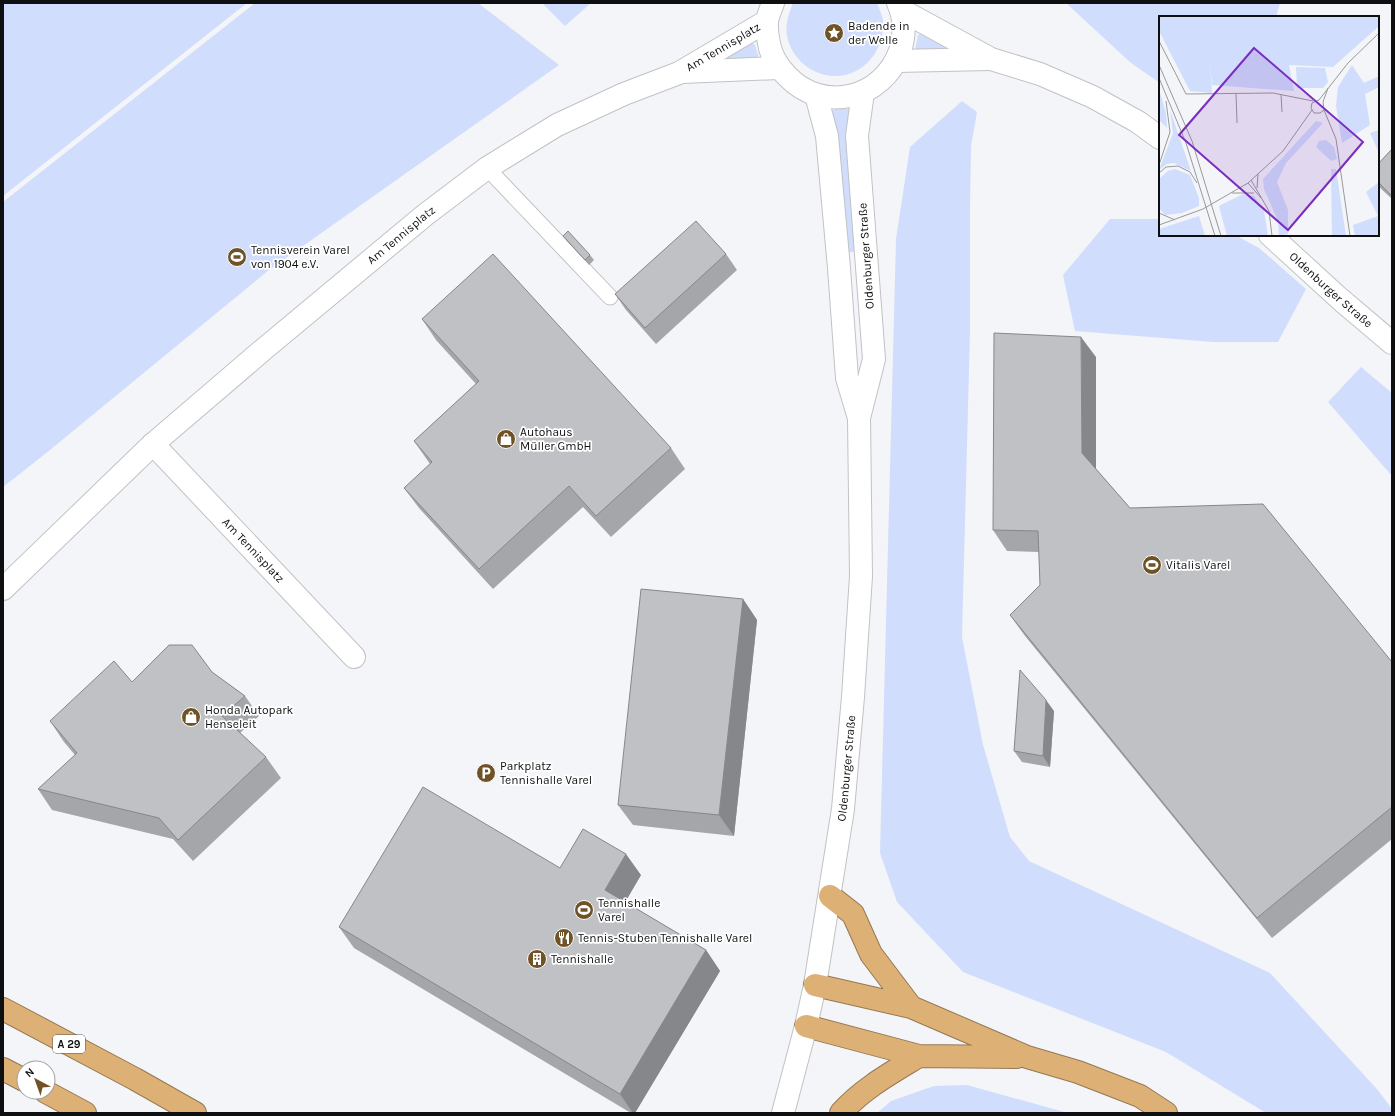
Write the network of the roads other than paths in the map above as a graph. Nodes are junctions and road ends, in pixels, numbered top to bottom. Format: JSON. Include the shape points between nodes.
{"nodes":[{"id":1,"x":900,"y":7,"type":"edge"},
{"id":2,"x":770,"y":12,"type":"edge"},
{"id":3,"x":991,"y":59,"type":"junction"},
{"id":4,"x":896,"y":61,"type":"junction"},
{"id":5,"x":778,"y":68,"type":"junction"},
{"id":6,"x":678,"y":73,"type":"junction"},
{"id":7,"x":863,"y":92,"type":"junction"},
{"id":8,"x":816,"y":95,"type":"junction"},
{"id":9,"x":1159,"y":137,"type":"edge"},
{"id":10,"x":487,"y":168,"type":"junction"},
{"id":11,"x":1271,"y":236,"type":"edge"},
{"id":12,"x":610,"y":296,"type":"dead end"},
{"id":13,"x":1392,"y":343,"type":"edge"},
{"id":14,"x":859,"y":418,"type":"junction"},
{"id":15,"x":153,"y":444,"type":"junction"},
{"id":16,"x":3,"y":589,"type":"edge"},
{"id":17,"x":354,"y":657,"type":"dead end"},
{"id":18,"x":830,"y":896,"type":"junction"},
{"id":19,"x":815,"y":986,"type":"junction"},
{"id":20,"x":911,"y":1007,"type":"junction"},
{"id":21,"x":3,"y":1009,"type":"edge"},
{"id":22,"x":806,"y":1026,"type":"junction"},
{"id":23,"x":919,"y":1056,"type":"junction"},
{"id":24,"x":1027,"y":1057,"type":"junction"},
{"id":25,"x":3,"y":1069,"type":"edge"},
{"id":26,"x":16,"y":1076,"type":"edge"},
{"id":27,"x":56,"y":1097,"type":"edge"},
{"id":28,"x":85,"y":1113,"type":"edge"},
{"id":29,"x":195,"y":1113,"type":"edge"},
{"id":30,"x":783,"y":1113,"type":"edge"},
{"id":31,"x":841,"y":1113,"type":"edge"},
{"id":32,"x":1166,"y":1113,"type":"edge"}],
"edges":[{"from":1,"to":3,"type":"street"},
{"from":1,"to":4,"type":"street","via":[[904,28],[902,45]]},
{"from":2,"to":5,"type":"street","via":[[767,37]]},
{"from":2,"to":6,"type":"street","name":"Am Tennisplatz"},
{"from":3,"to":4,"type":"street"},
{"from":3,"to":9,"type":"street","via":[[1040,74],[1093,97],[1138,122]]},
{"from":4,"to":7,"type":"street","via":[[882,79]]},
{"from":5,"to":6,"type":"street","name":"Am Tennisplatz"},
{"from":5,"to":8,"type":"street","via":[[795,85]]},
{"from":6,"to":10,"type":"street","name":"Am Tennisplatz","via":[[624,94],[557,125]]},
{"from":7,"to":8,"type":"street","via":[[848,97]]},
{"from":7,"to":14,"type":"street","name":"Oldenburger Straße","via":[[857,136],[874,359]]},
{"from":8,"to":14,"type":"street","name":"Oldenburger Straße","via":[[826,136],[847,378]]},
{"from":10,"to":12,"type":"lane"},
{"from":10,"to":15,"type":"street","name":"Am Tennisplatz","via":[[419,220],[264,348]]},
{"from":11,"to":13,"type":"street","name":"Oldenburger Straße"},
{"from":14,"to":18,"type":"street","name":"Oldenburger Straße","via":[[861,576],[843,809]]},
{"from":15,"to":16,"type":"street","name":"Am Tennisplatz"},
{"from":15,"to":17,"type":"street","name":"Am Tennisplatz"},
{"from":18,"to":19,"type":"street","name":"Oldenburger Straße"},
{"from":18,"to":20,"type":"highway","via":[[853,914],[871,954]]},
{"from":19,"to":20,"type":"highway"},
{"from":19,"to":22,"type":"street","name":"Oldenburger Straße"},
{"from":20,"to":24,"type":"highway"},
{"from":21,"to":29,"type":"highway","number":"A 29"},
{"from":22,"to":23,"type":"highway"},
{"from":22,"to":30,"type":"street","name":"Oldenburger Straße"},
{"from":23,"to":24,"type":"highway"},
{"from":23,"to":31,"type":"highway","via":[[882,1078]]},
{"from":24,"to":32,"type":"highway","via":[[1078,1072],[1140,1096]]},
{"from":25,"to":26,"type":"highway"},
{"from":27,"to":28,"type":"highway"}]}
